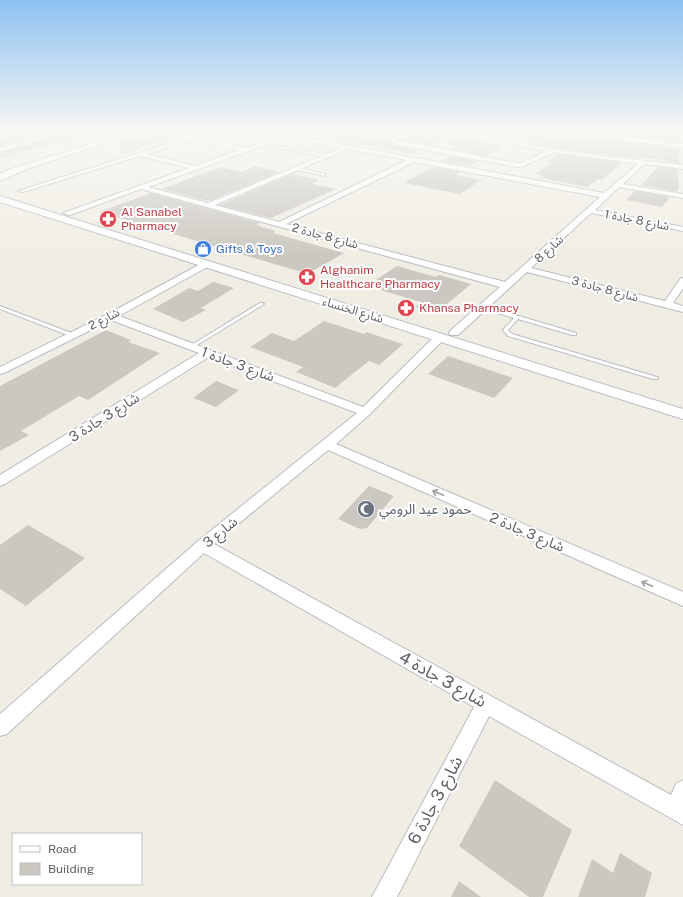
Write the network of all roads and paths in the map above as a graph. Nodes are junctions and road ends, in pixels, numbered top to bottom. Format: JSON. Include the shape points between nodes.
{"nodes":[{"id":1,"x":76,"y":174,"type":"edge"},
{"id":2,"x":179,"y":174,"type":"edge"},
{"id":3,"x":282,"y":174,"type":"edge"},
{"id":4,"x":319,"y":174,"type":"edge"},
{"id":5,"x":384,"y":174,"type":"edge"},
{"id":6,"x":488,"y":174,"type":"edge"},
{"id":7,"x":630,"y":174,"type":"edge"},
{"id":8,"x":324,"y":175,"type":"dead end"},
{"id":9,"x":619,"y":184,"type":"junction"},
{"id":10,"x":141,"y":187,"type":"junction"},
{"id":11,"x":21,"y":191,"type":"dead end"},
{"id":12,"x":0,"y":194,"type":"edge"},
{"id":13,"x":607,"y":196,"type":"junction"},
{"id":14,"x":683,"y":196,"type":"edge"},
{"id":15,"x":0,"y":199,"type":"edge"},
{"id":16,"x":209,"y":205,"type":"junction"},
{"id":17,"x":591,"y":211,"type":"junction"},
{"id":18,"x":67,"y":213,"type":"junction"},
{"id":19,"x":280,"y":224,"type":"junction"},
{"id":20,"x":683,"y":229,"type":"edge"},
{"id":21,"x":206,"y":264,"type":"junction"},
{"id":22,"x":526,"y":269,"type":"junction"},
{"id":23,"x":683,"y":281,"type":"edge"},
{"id":24,"x":508,"y":286,"type":"junction"},
{"id":25,"x":262,"y":304,"type":"dead end"},
{"id":26,"x":667,"y":305,"type":"junction"},
{"id":27,"x":0,"y":307,"type":"edge"},
{"id":28,"x":483,"y":307,"type":"junction"},
{"id":29,"x":683,"y":309,"type":"edge"},
{"id":30,"x":111,"y":316,"type":"junction"},
{"id":31,"x":517,"y":317,"type":"junction"},
{"id":32,"x":574,"y":334,"type":"dead end"},
{"id":33,"x":72,"y":335,"type":"junction"},
{"id":34,"x":447,"y":335,"type":"junction"},
{"id":35,"x":190,"y":347,"type":"junction"},
{"id":36,"x":207,"y":353,"type":"junction"},
{"id":37,"x":0,"y":371,"type":"edge"},
{"id":38,"x":655,"y":378,"type":"dead end"},
{"id":39,"x":683,"y":404,"type":"edge"},
{"id":40,"x":365,"y":412,"type":"junction"},
{"id":41,"x":683,"y":414,"type":"edge"},
{"id":42,"x":327,"y":445,"type":"junction"},
{"id":43,"x":0,"y":481,"type":"edge"},
{"id":44,"x":203,"y":545,"type":"junction"},
{"id":45,"x":683,"y":599,"type":"edge"},
{"id":46,"x":486,"y":704,"type":"junction"},
{"id":47,"x":0,"y":727,"type":"edge"},
{"id":48,"x":681,"y":805,"type":"edge"},
{"id":49,"x":384,"y":897,"type":"edge"}],
"edges":[{"from":1,"to":11,"type":"street"},
{"from":2,"to":10,"type":"street"},
{"from":3,"to":16,"type":"street"},
{"from":4,"to":8,"type":"lane"},
{"from":5,"to":19,"type":"street"},
{"from":6,"to":13,"type":"street"},
{"from":7,"to":9,"type":"street","name":"شارع 8"},
{"from":9,"to":13,"type":"street","name":"شارع 8"},
{"from":9,"to":14,"type":"street"},
{"from":10,"to":16,"type":"street","name":"شارع 8 جادة 2"},
{"from":10,"to":18,"type":"street"},
{"from":12,"to":18,"type":"street","name":"شارع الخنساء"},
{"from":13,"to":17,"type":"street","name":"شارع 8"},
{"from":15,"to":21,"type":"street","name":"شارع الخنساء"},
{"from":16,"to":19,"type":"street","name":"شارع 8 جادة 2"},
{"from":17,"to":20,"type":"street","name":"شارع 8 جادة 1"},
{"from":17,"to":22,"type":"street","name":"شارع 8"},
{"from":18,"to":34,"type":"street","name":"شارع الخنساء"},
{"from":19,"to":24,"type":"street","name":"شارع 8 جادة 2"},
{"from":21,"to":30,"type":"street","name":"شارع 2"},
{"from":21,"to":34,"type":"street","name":"شارع الخنساء"},
{"from":22,"to":24,"type":"street","name":"شارع 8"},
{"from":22,"to":26,"type":"street","name":"شارع 8 جادة 3"},
{"from":23,"to":26,"type":"street"},
{"from":24,"to":28,"type":"street","name":"شارع 8"},
{"from":25,"to":35,"type":"lane"},
{"from":26,"to":29,"type":"street","name":"شارع 8 جادة 3"},
{"from":27,"to":33,"type":"lane"},
{"from":28,"to":31,"type":"lane"},
{"from":28,"to":34,"type":"street","name":"شارع 8"},
{"from":30,"to":33,"type":"street","name":"شارع 2"},
{"from":30,"to":35,"type":"street","name":"شارع 3 جادة 1"},
{"from":31,"to":32,"type":"lane"},
{"from":31,"to":38,"type":"lane","via":[[505,330],[510,336]]},
{"from":33,"to":37,"type":"street","name":"شارع 2"},
{"from":34,"to":39,"type":"street","name":"شارع الخنساء"},
{"from":34,"to":40,"type":"street","name":"شارع 3"},
{"from":34,"to":41,"type":"street","name":"شارع الخنساء"},
{"from":35,"to":36,"type":"street","name":"شارع 3 جادة 1"},
{"from":36,"to":40,"type":"street","name":"شارع 3 جادة 1"},
{"from":36,"to":43,"type":"street","name":"شارع 3 جادة 3"},
{"from":40,"to":42,"type":"street","name":"شارع 3"},
{"from":42,"to":44,"type":"street","name":"شارع 3"},
{"from":45,"to":42,"type":"street","name":"شارع 3 جادة 2","one_way":true},
{"from":44,"to":46,"type":"street","name":"شارع 3 جادة 4"},
{"from":44,"to":47,"type":"street","name":"شارع 3"},
{"from":46,"to":48,"type":"street","name":"شارع 3 جادة 4"},
{"from":46,"to":49,"type":"street","name":"شارع 3 جادة 6"}]}
